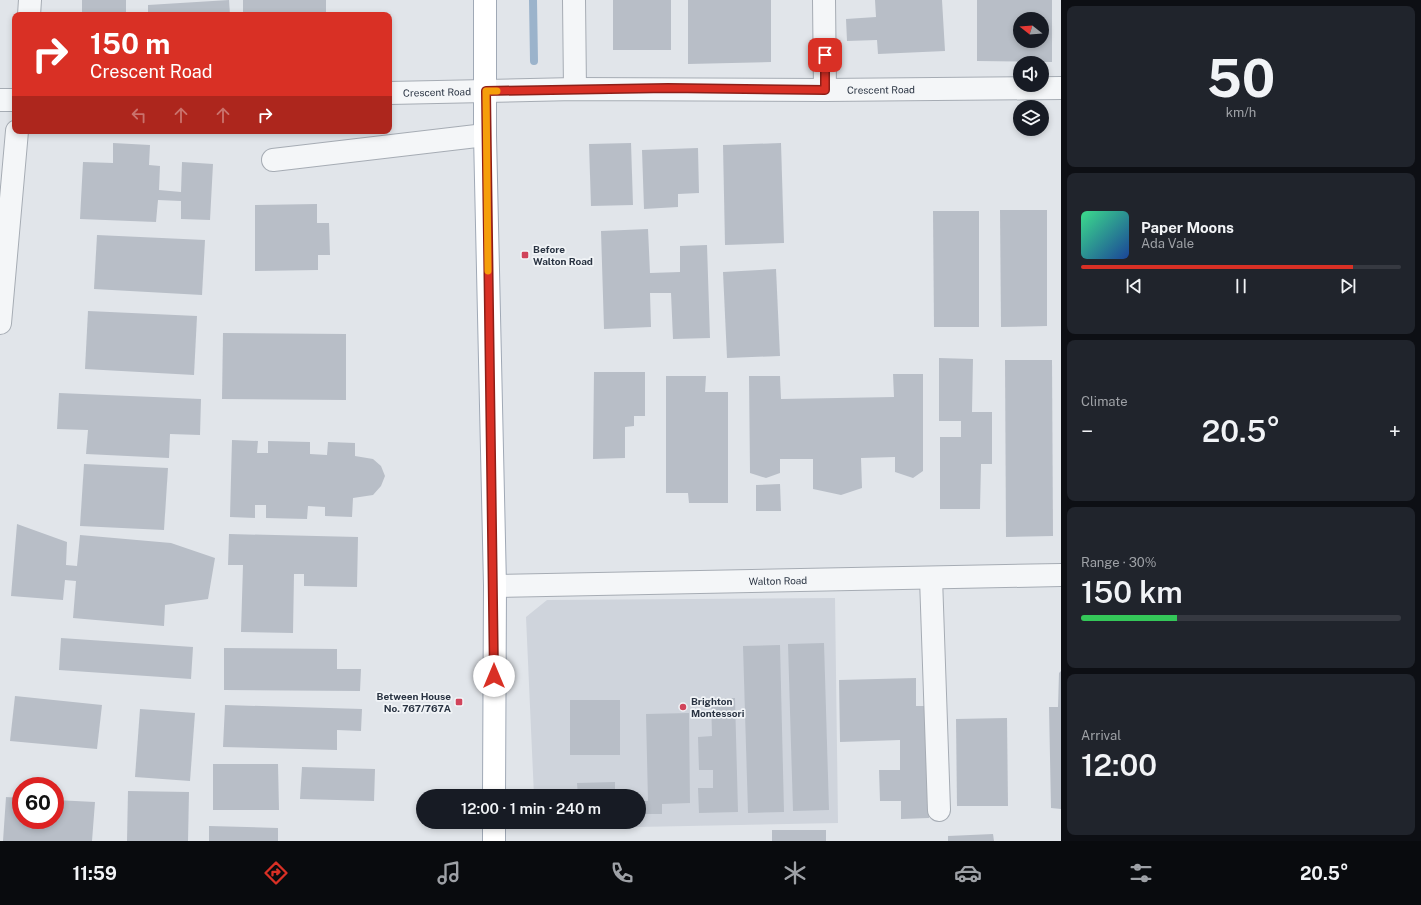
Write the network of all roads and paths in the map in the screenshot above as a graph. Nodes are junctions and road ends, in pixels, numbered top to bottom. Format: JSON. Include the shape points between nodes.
{"nodes":[{"id":1,"x":30,"y":0,"type":"edge"},
{"id":2,"x":485,"y":0,"type":"edge"},
{"id":3,"x":574,"y":0,"type":"edge"},
{"id":4,"x":824,"y":0,"type":"edge"},
{"id":5,"x":29,"y":12,"type":"edge"},
{"id":6,"x":1061,"y":88,"type":"edge"},
{"id":7,"x":575,"y":89,"type":"junction"},
{"id":8,"x":825,"y":90,"type":"junction"},
{"id":9,"x":486,"y":91,"type":"junction"},
{"id":10,"x":392,"y":93,"type":"edge"},
{"id":11,"x":0,"y":100,"type":"edge"},
{"id":12,"x":12,"y":100,"type":"edge"},
{"id":13,"x":18,"y":134,"type":"edge"},
{"id":14,"x":485,"y":136,"type":"junction"},
{"id":15,"x":273,"y":160,"type":"dead end"},
{"id":16,"x":0,"y":323,"type":"edge"},
{"id":17,"x":1061,"y":575,"type":"edge"},
{"id":18,"x":931,"y":578,"type":"junction"},
{"id":19,"x":494,"y":586,"type":"junction"},
{"id":20,"x":494,"y":789,"type":"edge"},
{"id":21,"x":938,"y":810,"type":"dead end"},
{"id":22,"x":494,"y":829,"type":"edge"},
{"id":23,"x":494,"y":841,"type":"edge"}],
"edges":[{"from":1,"to":5,"type":"street"},
{"from":2,"to":9,"type":"main road"},
{"from":3,"to":7,"type":"street"},
{"from":4,"to":8,"type":"street"},
{"from":6,"to":8,"type":"street","name":"Crescent Road"},
{"from":7,"to":8,"type":"street","name":"Crescent Road"},
{"from":7,"to":9,"type":"street","name":"Crescent Road"},
{"from":9,"to":10,"type":"street","name":"Crescent Road"},
{"from":9,"to":14,"type":"main road"},
{"from":11,"to":12,"type":"street"},
{"from":13,"to":16,"type":"street"},
{"from":14,"to":15,"type":"street"},
{"from":14,"to":19,"type":"main road"},
{"from":17,"to":18,"type":"street","name":"Walton Road"},
{"from":18,"to":19,"type":"street","name":"Walton Road"},
{"from":18,"to":21,"type":"street"},
{"from":19,"to":20,"type":"main road"},
{"from":22,"to":23,"type":"main road"}]}
